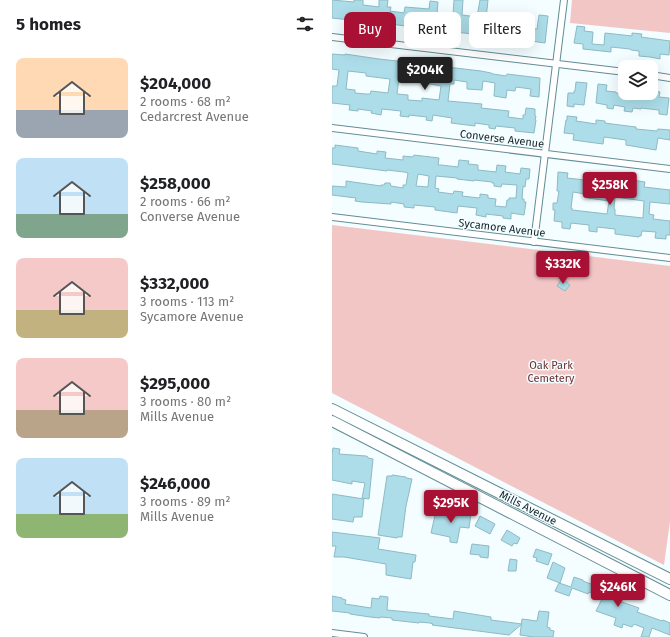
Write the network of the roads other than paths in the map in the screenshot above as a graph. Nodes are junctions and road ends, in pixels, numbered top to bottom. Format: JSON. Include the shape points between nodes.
{"nodes":[{"id":1,"x":564,"y":0,"type":"edge"},
{"id":2,"x":332,"y":37,"type":"edge"},
{"id":3,"x":556,"y":64,"type":"junction"},
{"id":4,"x":618,"y":71,"type":"edge"},
{"id":5,"x":658,"y":77,"type":"edge"},
{"id":6,"x":670,"y":78,"type":"edge"},
{"id":7,"x":332,"y":128,"type":"edge"},
{"id":8,"x":545,"y":154,"type":"junction"},
{"id":9,"x":670,"y":169,"type":"edge"},
{"id":10,"x":332,"y":218,"type":"edge"},
{"id":11,"x":534,"y":242,"type":"junction"},
{"id":12,"x":670,"y":258,"type":"edge"},
{"id":13,"x":332,"y":409,"type":"edge"},
{"id":14,"x":332,"y":421,"type":"edge"},
{"id":15,"x":542,"y":514,"type":"junction"},
{"id":16,"x":536,"y":526,"type":"junction"},
{"id":17,"x":670,"y":579,"type":"edge"},
{"id":18,"x":670,"y":595,"type":"edge"},
{"id":19,"x":332,"y":633,"type":"edge"},
{"id":20,"x":364,"y":637,"type":"edge"}],
"edges":[{"from":1,"to":3,"type":"street"},
{"from":2,"to":3,"type":"street"},
{"from":3,"to":4,"type":"street"},
{"from":3,"to":8,"type":"street"},
{"from":5,"to":6,"type":"street"},
{"from":7,"to":8,"type":"street","name":"Converse Avenue"},
{"from":8,"to":9,"type":"street","name":"Converse Avenue"},
{"from":8,"to":11,"type":"street"},
{"from":10,"to":11,"type":"street","name":"Sycamore Avenue"},
{"from":11,"to":12,"type":"street","name":"Sycamore Avenue"},
{"from":13,"to":15,"type":"main road","name":"Mills Avenue"},
{"from":14,"to":16,"type":"main road","name":"Mills Avenue"},
{"from":15,"to":16,"type":"main road"},
{"from":15,"to":17,"type":"main road","name":"Mills Avenue"},
{"from":16,"to":18,"type":"main road","name":"Mills Avenue"},
{"from":19,"to":20,"type":"street"}]}
